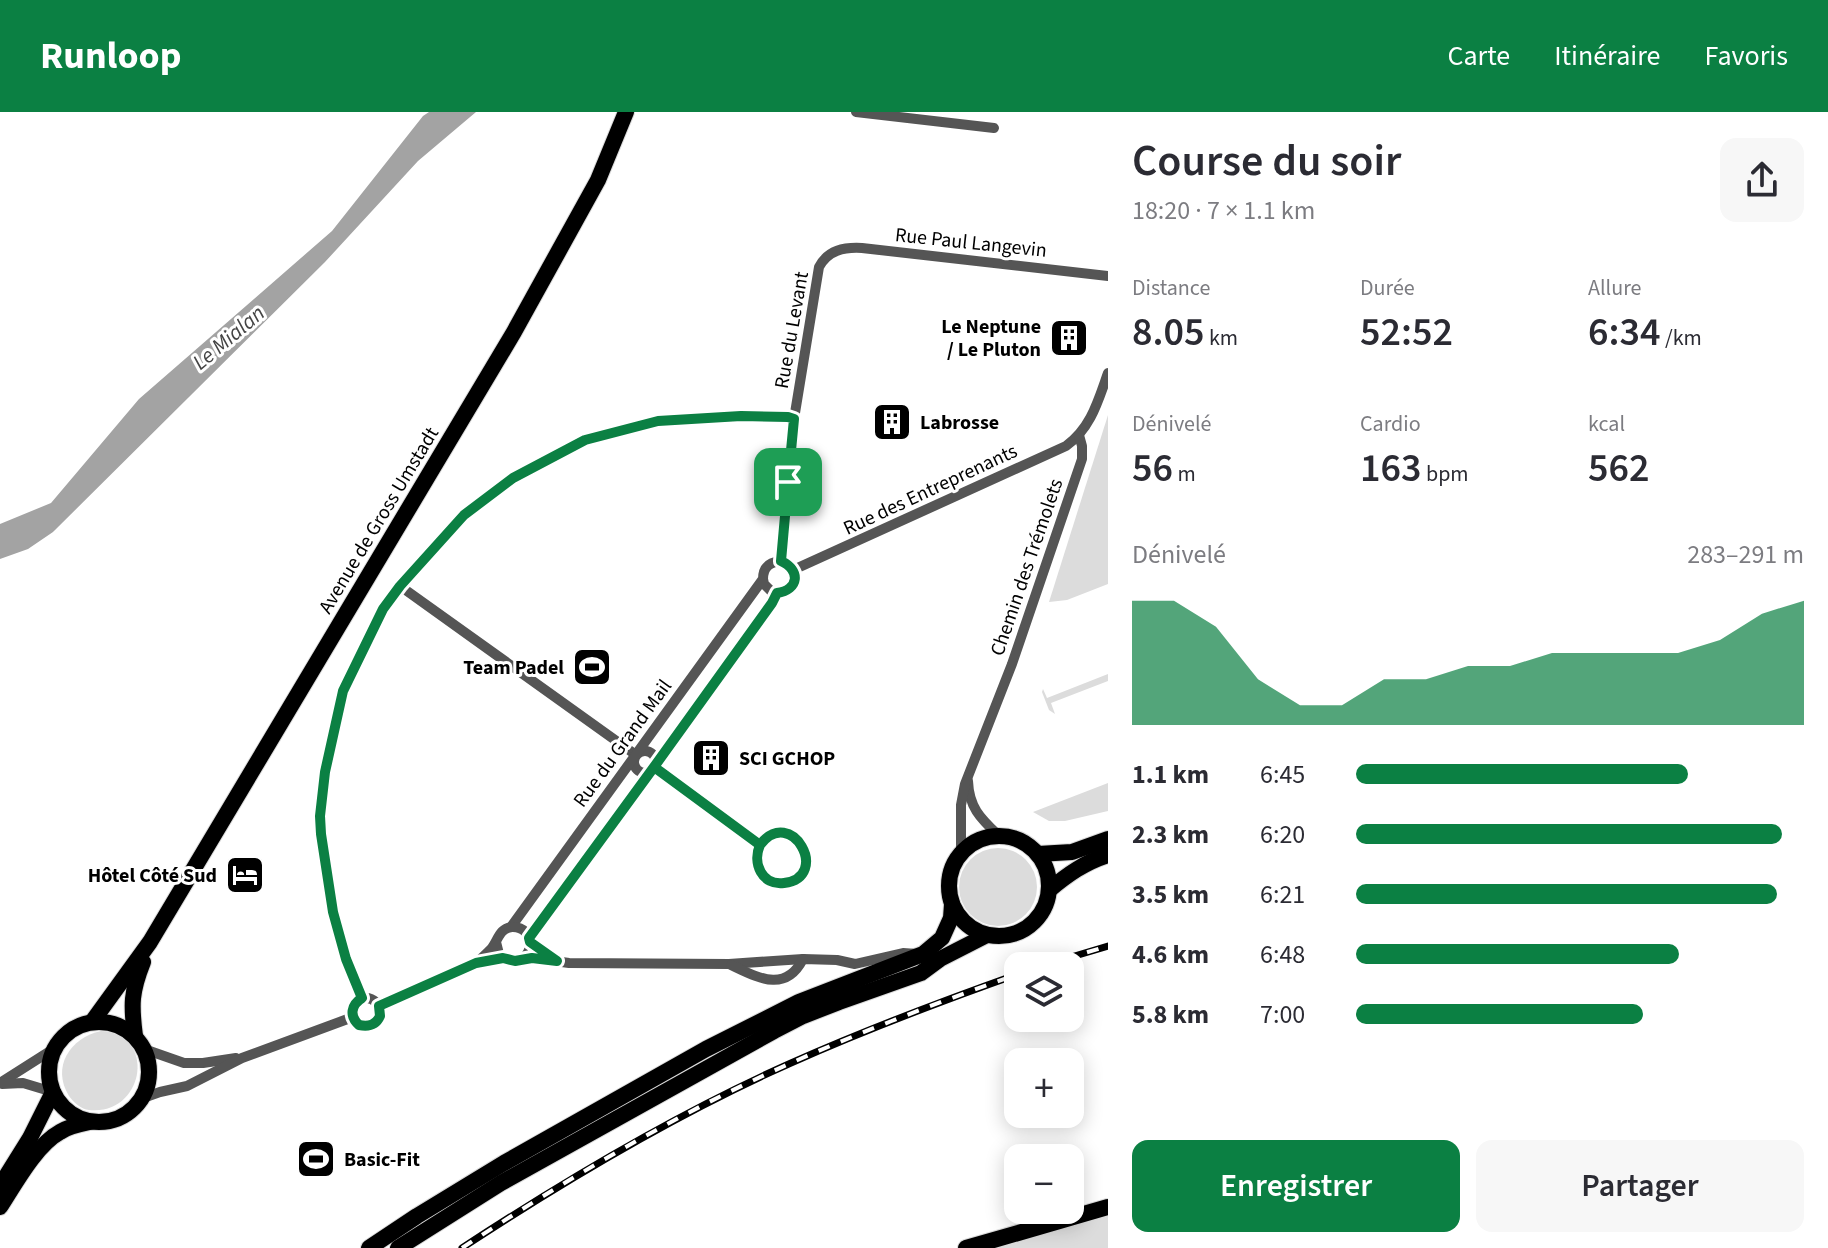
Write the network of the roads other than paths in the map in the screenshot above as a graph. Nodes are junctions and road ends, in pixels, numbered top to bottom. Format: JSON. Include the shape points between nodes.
{"nodes":[{"id":1,"x":626,"y":112,"type":"edge"},
{"id":2,"x":856,"y":112,"type":"edge"},
{"id":3,"x":994,"y":128,"type":"dead end"},
{"id":4,"x":831,"y":253,"type":"joint"},
{"id":5,"x":1108,"y":276,"type":"edge"},
{"id":6,"x":1108,"y":373,"type":"edge"},
{"id":7,"x":794,"y":419,"type":"junction"},
{"id":8,"x":1079,"y":435,"type":"junction"},
{"id":9,"x":781,"y":561,"type":"junction"},
{"id":10,"x":793,"y":570,"type":"junction"},
{"id":11,"x":763,"y":579,"type":"junction"},
{"id":12,"x":400,"y":586,"type":"junction"},
{"id":13,"x":777,"y":593,"type":"junction"},
{"id":14,"x":636,"y":755,"type":"junction"},
{"id":15,"x":654,"y":767,"type":"junction"},
{"id":16,"x":968,"y":775,"type":"junction"},
{"id":17,"x":998,"y":835,"type":"junction"},
{"id":18,"x":1108,"y":839,"type":"edge"},
{"id":19,"x":760,"y":845,"type":"junction"},
{"id":20,"x":961,"y":853,"type":"junction"},
{"id":21,"x":1038,"y":854,"type":"junction"},
{"id":22,"x":1108,"y":855,"type":"edge"},
{"id":23,"x":1049,"y":890,"type":"junction"},
{"id":24,"x":952,"y":904,"type":"junction"},
{"id":25,"x":511,"y":927,"type":"junction"},
{"id":26,"x":987,"y":935,"type":"junction"},
{"id":27,"x":530,"y":940,"type":"junction"},
{"id":28,"x":150,"y":942,"type":"junction"},
{"id":29,"x":496,"y":942,"type":"junction"},
{"id":30,"x":923,"y":954,"type":"junction"},
{"id":31,"x":503,"y":958,"type":"junction"},
{"id":32,"x":803,"y":959,"type":"junction"},
{"id":33,"x":521,"y":960,"type":"junction"},
{"id":34,"x":557,"y":961,"type":"junction"},
{"id":35,"x":476,"y":963,"type":"junction"},
{"id":36,"x":729,"y":964,"type":"junction"},
{"id":37,"x":362,"y":998,"type":"junction"},
{"id":38,"x":379,"y":1006,"type":"junction"},
{"id":39,"x":353,"y":1017,"type":"junction"},
{"id":40,"x":92,"y":1022,"type":"junction"},
{"id":41,"x":140,"y":1042,"type":"junction"},
{"id":42,"x":55,"y":1048,"type":"junction"},
{"id":43,"x":242,"y":1058,"type":"junction"},
{"id":44,"x":0,"y":1084,"type":"edge"},
{"id":45,"x":53,"y":1092,"type":"junction"},
{"id":46,"x":143,"y":1098,"type":"junction"},
{"id":47,"x":90,"y":1122,"type":"junction"},
{"id":48,"x":0,"y":1186,"type":"edge"},
{"id":49,"x":0,"y":1207,"type":"edge"},
{"id":50,"x":1108,"y":1207,"type":"edge"},
{"id":51,"x":369,"y":1248,"type":"edge"},
{"id":52,"x":398,"y":1248,"type":"edge"},
{"id":53,"x":966,"y":1248,"type":"edge"}],
"edges":[{"from":1,"to":28,"type":"main road","name":"Avenue de Gross Umstadt","via":[[598,180],[514,332]]},
{"from":2,"to":3,"type":"street"},
{"from":4,"to":5,"type":"street","name":"Rue Paul Langevin","via":[[862,248]]},
{"from":4,"to":7,"type":"street","name":"Rue du Levant","via":[[819,267]]},
{"from":6,"to":8,"type":"street","name":"Chemin des Trémolets","via":[[1095,411]]},
{"from":7,"to":9,"type":"street","name":"Rue du Levant"},
{"from":7,"to":12,"type":"street","via":[[658,421],[585,440],[513,478],[464,515]]},
{"from":8,"to":10,"type":"street","name":"Rue des Entreprenants","via":[[1066,446]]},
{"from":8,"to":16,"type":"street","name":"Chemin des Trémolets","via":[[1082,459],[1073,488]]},
{"from":9,"to":10,"type":"street"},
{"from":9,"to":11,"type":"street","via":[[770,564]]},
{"from":10,"to":13,"type":"street","via":[[793,585]]},
{"from":11,"to":13,"type":"street","via":[[767,589]]},
{"from":11,"to":14,"type":"street","name":"Rue du Grand Mail"},
{"from":12,"to":14,"type":"street"},
{"from":12,"to":37,"type":"street","via":[[343,691],[320,816],[333,912]]},
{"from":13,"to":15,"type":"street","name":"Rue du Grand Mail"},
{"from":14,"to":15,"type":"street","via":[[649,752]]},
{"from":14,"to":25,"type":"street","name":"Rue du Grand Mail"},
{"from":15,"to":19,"type":"street"},
{"from":15,"to":27,"type":"street","name":"Rue du Grand Mail"},
{"from":16,"to":17,"type":"street","via":[[973,807]]},
{"from":16,"to":20,"type":"street","name":"Chemin des Trémolets","via":[[961,805]]},
{"from":17,"to":20,"type":"main road"},
{"from":17,"to":21,"type":"main road","via":[[1014,838]]},
{"from":18,"to":21,"type":"main road","via":[[1072,852]]},
{"from":19,"to":19,"type":"street","via":[[756,861],[767,879],[787,883],[804,870],[806,856],[796,838],[775,834]]},
{"from":20,"to":24,"type":"main road","via":[[950,876]]},
{"from":21,"to":23,"type":"main road"},
{"from":22,"to":23,"type":"main road"},
{"from":23,"to":26,"type":"main road","via":[[1041,914],[1023,931]]},
{"from":24,"to":26,"type":"main road","via":[[966,924]]},
{"from":24,"to":30,"type":"main road","via":[[942,938]]},
{"from":25,"to":27,"type":"street","via":[[522,929]]},
{"from":25,"to":29,"type":"street"},
{"from":26,"to":52,"type":"main road","via":[[921,973],[774,1031],[501,1183]]},
{"from":27,"to":33,"type":"street"},
{"from":27,"to":34,"type":"street"},
{"from":28,"to":40,"type":"main road","name":"Avenue de Gross Umstadt"},
{"from":28,"to":41,"type":"main road","name":"Avenue de Gross Umstadt","via":[[133,986],[132,1014]]},
{"from":29,"to":31,"type":"street"},
{"from":29,"to":35,"type":"street"},
{"from":30,"to":32,"type":"street","via":[[855,964]]},
{"from":30,"to":51,"type":"main road","via":[[799,1002],[706,1049],[504,1163]]},
{"from":31,"to":33,"type":"street"},
{"from":31,"to":35,"type":"street"},
{"from":32,"to":36,"type":"street"},
{"from":32,"to":36,"type":"street","via":[[788,977],[770,980]]},
{"from":33,"to":34,"type":"street"},
{"from":34,"to":36,"type":"street"},
{"from":35,"to":38,"type":"street"},
{"from":37,"to":38,"type":"street"},
{"from":37,"to":39,"type":"street","via":[[353,1006]]},
{"from":38,"to":39,"type":"street","via":[[374,1024],[359,1025]]},
{"from":39,"to":43,"type":"street"},
{"from":40,"to":41,"type":"main road","via":[[115,1024]]},
{"from":40,"to":42,"type":"main road","via":[[71,1031]]},
{"from":41,"to":43,"type":"street","via":[[184,1063]]},
{"from":41,"to":46,"type":"main road","via":[[149,1065]]},
{"from":42,"to":44,"type":"street"},
{"from":42,"to":45,"type":"main road","via":[[49,1077]]},
{"from":43,"to":46,"type":"street","via":[[187,1086]]},
{"from":44,"to":45,"type":"street","via":[[23,1083]]},
{"from":45,"to":47,"type":"main road","via":[[68,1112]]},
{"from":45,"to":48,"type":"main road"},
{"from":46,"to":47,"type":"main road","via":[[116,1120]]},
{"from":47,"to":49,"type":"main road","via":[[66,1128],[49,1140]]},
{"from":50,"to":53,"type":"main road"}]}
